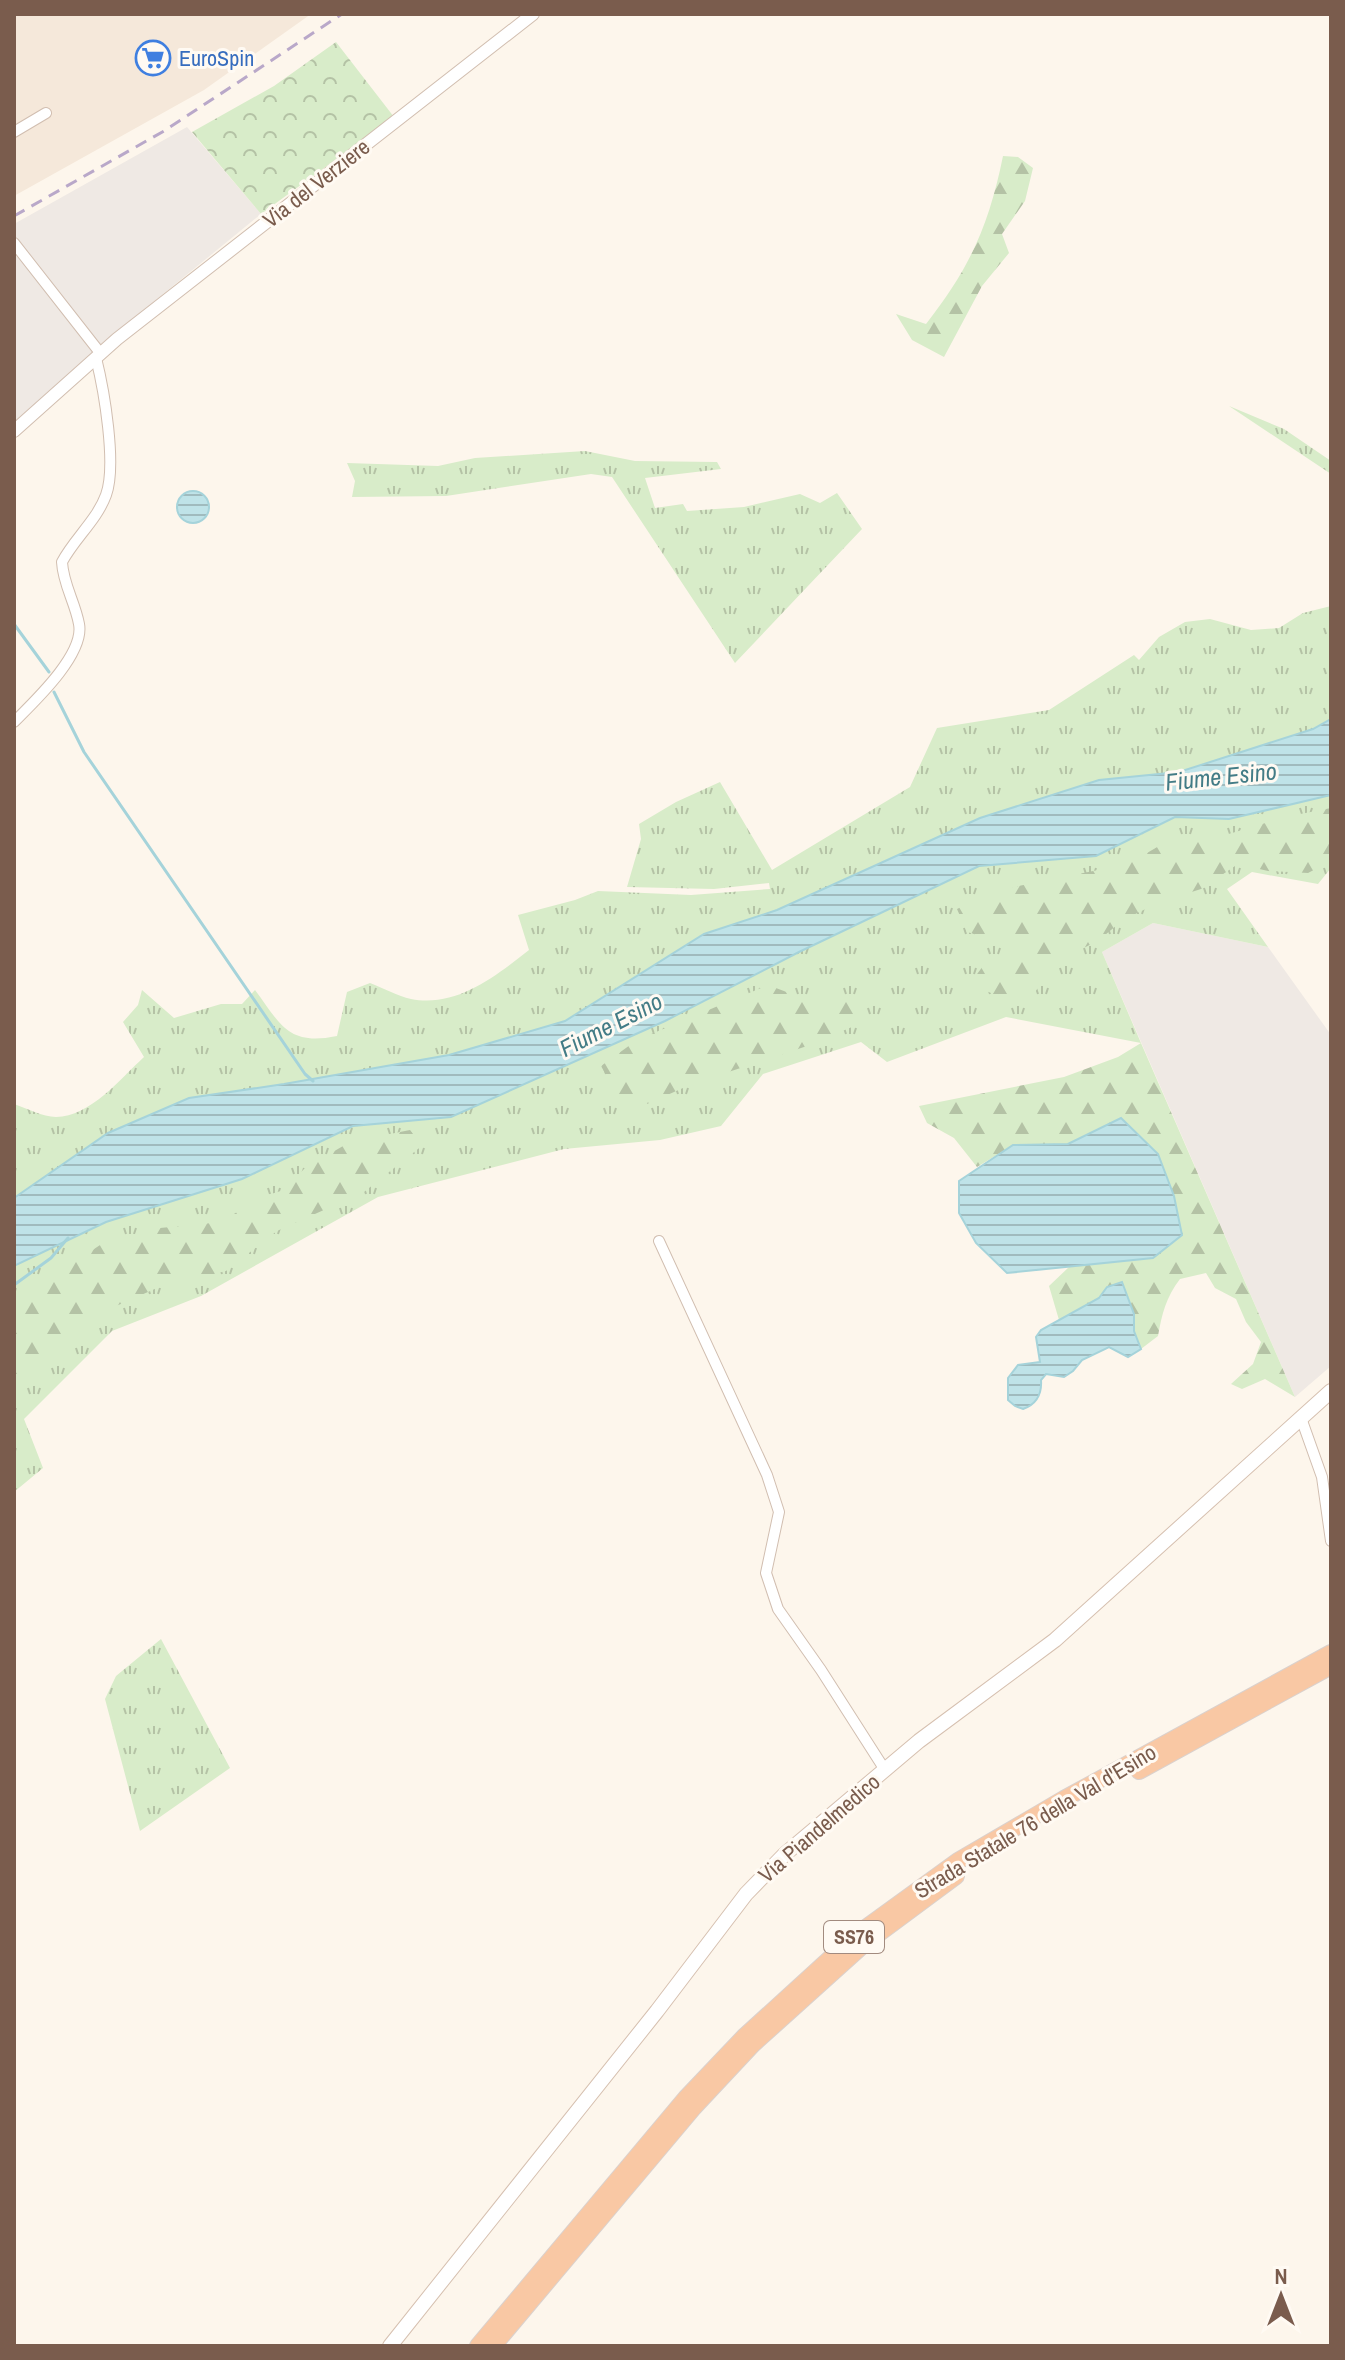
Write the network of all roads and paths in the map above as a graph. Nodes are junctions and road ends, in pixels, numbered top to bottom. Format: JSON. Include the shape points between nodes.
{"nodes":[{"id":1,"x":533,"y":14,"type":"edge"},
{"id":2,"x":46,"y":113,"type":"dead end"},
{"id":3,"x":14,"y":132,"type":"edge"},
{"id":4,"x":14,"y":243,"type":"edge"},
{"id":5,"x":99,"y":356,"type":"junction"},
{"id":6,"x":14,"y":431,"type":"edge"},
{"id":7,"x":14,"y":722,"type":"edge"},
{"id":8,"x":659,"y":1241,"type":"dead end"},
{"id":9,"x":1331,"y":1391,"type":"edge"},
{"id":10,"x":1301,"y":1418,"type":"junction"},
{"id":11,"x":1331,"y":1541,"type":"edge"},
{"id":12,"x":1331,"y":1653,"type":"edge"},
{"id":13,"x":1331,"y":1666,"type":"edge"},
{"id":14,"x":885,"y":1770,"type":"junction"},
{"id":15,"x":390,"y":2346,"type":"edge"},
{"id":16,"x":478,"y":2346,"type":"edge"},
{"id":17,"x":493,"y":2346,"type":"edge"}],
"edges":[{"from":1,"to":5,"type":"street","name":"Via del Verziere"},
{"from":2,"to":3,"type":"street"},
{"from":4,"to":5,"type":"street"},
{"from":5,"to":6,"type":"street","name":"Via del Verziere"},
{"from":5,"to":7,"type":"street","via":[[110,476],[106,495],[62,562],[79,639],[71,657]]},
{"from":8,"to":14,"type":"street","via":[[775,1499],[779,1512],[766,1573],[778,1609]]},
{"from":9,"to":10,"type":"main road","name":"Via Piandelmedico"},
{"from":10,"to":11,"type":"street","via":[[1322,1477]]},
{"from":10,"to":14,"type":"main road","name":"Via Piandelmedico","via":[[1055,1640]]},
{"from":12,"to":16,"type":"highway","name":"Strada Statale 76 della Val d'Esino","number":"SS76","via":[[958,1861],[856,1935],[754,2027],[686,2098]]},
{"from":13,"to":17,"type":"highway","name":"Strada Statale 76 della Val d'Esino","number":"SS76","via":[[964,1870],[863,1945],[752,2045],[694,2107]]},
{"from":14,"to":15,"type":"main road","name":"Via Piandelmedico","via":[[746,1894]]}]}
